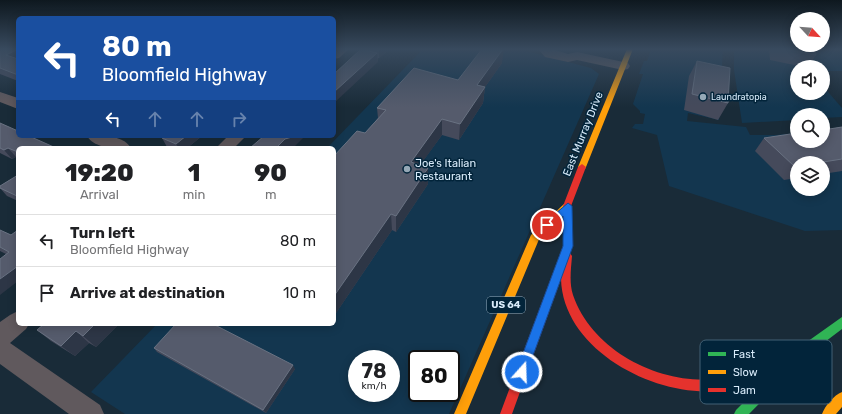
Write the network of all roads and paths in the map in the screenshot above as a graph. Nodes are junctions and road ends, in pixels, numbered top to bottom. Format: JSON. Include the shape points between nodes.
{"nodes":[{"id":1,"x":622,"y":68,"type":"edge"},
{"id":2,"x":0,"y":96,"type":"edge"},
{"id":3,"x":16,"y":103,"type":"edge"},
{"id":4,"x":100,"y":138,"type":"edge"},
{"id":5,"x":236,"y":138,"type":"edge"},
{"id":6,"x":118,"y":146,"type":"edge"},
{"id":7,"x":226,"y":146,"type":"edge"},
{"id":8,"x":568,"y":206,"type":"junction"},
{"id":9,"x":568,"y":246,"type":"junction"},
{"id":10,"x":842,"y":322,"type":"edge"},
{"id":11,"x":16,"y":324,"type":"edge"},
{"id":12,"x":0,"y":337,"type":"edge"},
{"id":13,"x":818,"y":340,"type":"edge"},
{"id":14,"x":0,"y":350,"type":"edge"},
{"id":15,"x":700,"y":386,"type":"edge"},
{"id":16,"x":842,"y":398,"type":"edge"},
{"id":17,"x":750,"y":404,"type":"edge"},
{"id":18,"x":829,"y":412,"type":"edge"},
{"id":19,"x":91,"y":414,"type":"edge"},
{"id":20,"x":460,"y":414,"type":"edge"},
{"id":21,"x":506,"y":414,"type":"edge"},
{"id":22,"x":740,"y":414,"type":"edge"}],
"edges":[{"from":1,"to":8,"type":"main road","name":"East Murray Drive","number":"US 64"},
{"from":2,"to":3,"type":"street"},
{"from":4,"to":6,"type":"street"},
{"from":5,"to":7,"type":"street"},
{"from":8,"to":9,"type":"main road","number":"US 64"},
{"from":8,"to":20,"type":"main road","number":"US 64","via":[[536,234]]},
{"from":9,"to":15,"type":"main road","via":[[565,283],[569,300],[578,319],[605,349],[636,370],[670,382]]},
{"from":9,"to":21,"type":"main road","number":"US 64"},
{"from":10,"to":13,"type":"main road"},
{"from":11,"to":12,"type":"street"},
{"from":14,"to":19,"type":"street"},
{"from":16,"to":18,"type":"main road"},
{"from":17,"to":22,"type":"main road"}]}
